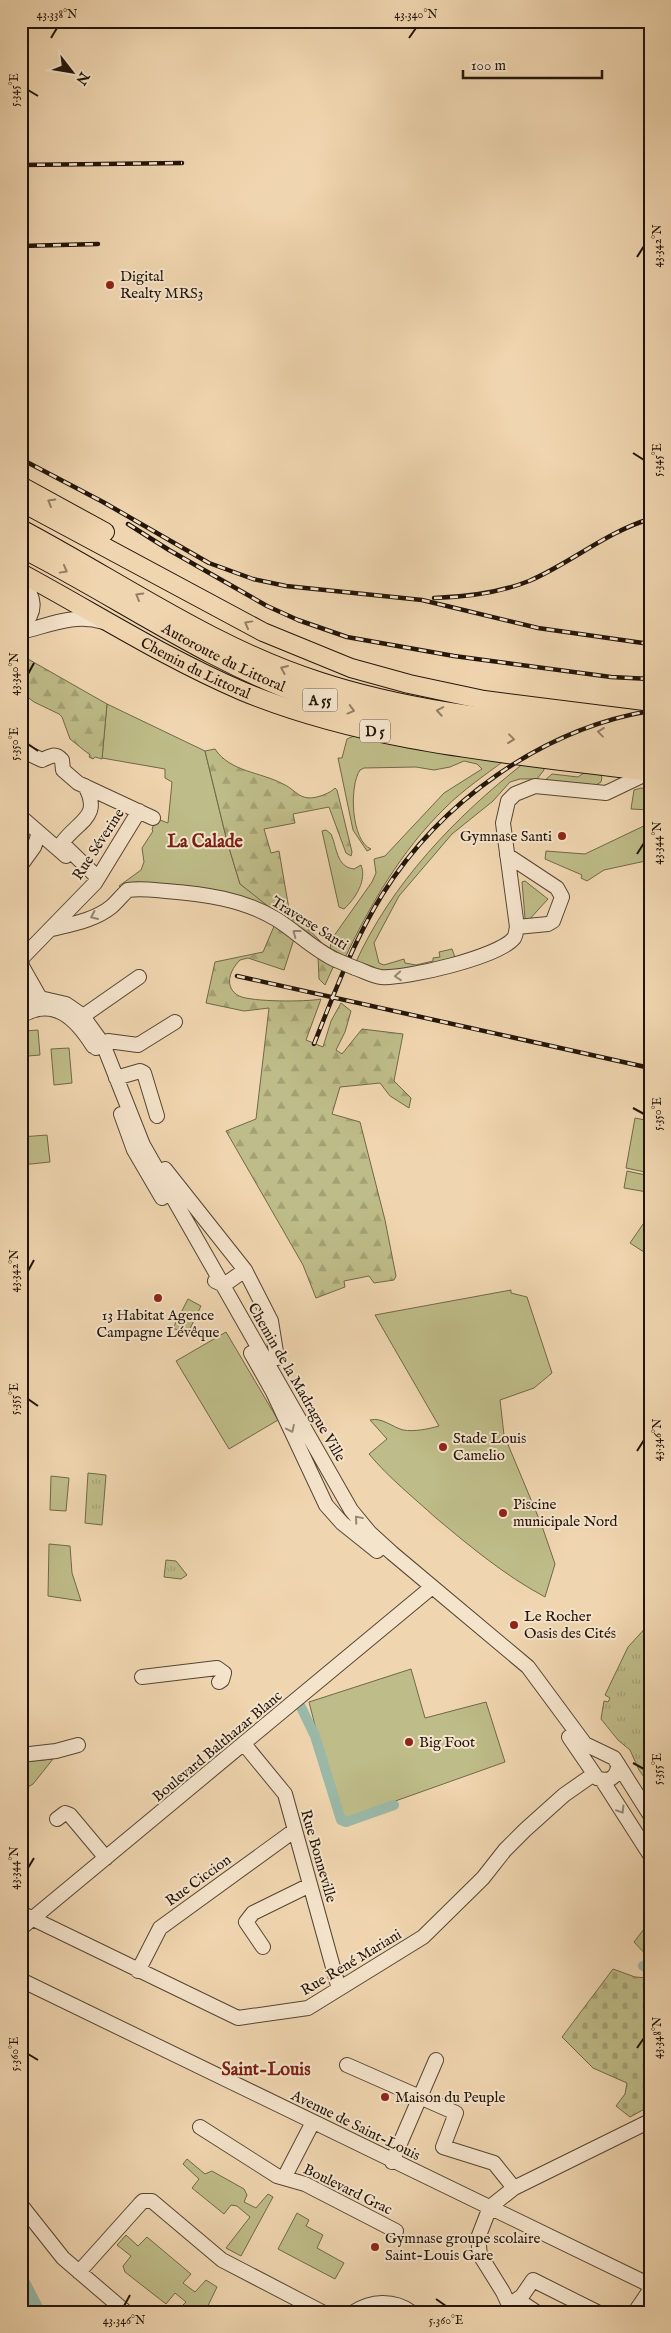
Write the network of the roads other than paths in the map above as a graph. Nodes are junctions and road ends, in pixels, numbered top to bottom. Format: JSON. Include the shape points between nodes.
{"nodes":[{"id":1,"x":21,"y":486,"type":"edge"},
{"id":2,"x":21,"y":502,"type":"edge"},
{"id":3,"x":21,"y":530,"type":"edge"},
{"id":4,"x":21,"y":547,"type":"edge"},
{"id":5,"x":21,"y":573,"type":"edge"},
{"id":6,"x":158,"y":574,"type":"junction"},
{"id":7,"x":21,"y":581,"type":"edge"},
{"id":8,"x":21,"y":627,"type":"edge"},
{"id":9,"x":119,"y":628,"type":"junction"},
{"id":10,"x":21,"y":632,"type":"edge"},
{"id":11,"x":650,"y":721,"type":"edge"},
{"id":12,"x":650,"y":738,"type":"edge"},
{"id":13,"x":21,"y":750,"type":"edge"},
{"id":14,"x":650,"y":756,"type":"edge"},
{"id":15,"x":609,"y":767,"type":"junction"},
{"id":16,"x":650,"y":772,"type":"edge"},
{"id":17,"x":85,"y":786,"type":"junction"},
{"id":18,"x":586,"y":792,"type":"junction"},
{"id":19,"x":139,"y":811,"type":"junction"},
{"id":20,"x":21,"y":817,"type":"edge"},
{"id":21,"x":153,"y":818,"type":"dead end"},
{"id":22,"x":39,"y":833,"type":"junction"},
{"id":23,"x":507,"y":855,"type":"junction"},
{"id":24,"x":21,"y":865,"type":"edge"},
{"id":25,"x":96,"y":880,"type":"junction"},
{"id":26,"x":517,"y":927,"type":"junction"},
{"id":27,"x":52,"y":929,"type":"junction"},
{"id":28,"x":22,"y":961,"type":"edge"},
{"id":29,"x":139,"y":977,"type":"dead end"},
{"id":30,"x":31,"y":1003,"type":"edge"},
{"id":31,"x":21,"y":1016,"type":"edge"},
{"id":32,"x":79,"y":1018,"type":"junction"},
{"id":33,"x":175,"y":1022,"type":"dead end"},
{"id":34,"x":99,"y":1046,"type":"junction"},
{"id":35,"x":116,"y":1078,"type":"junction"},
{"id":36,"x":157,"y":1116,"type":"dead end"},
{"id":37,"x":145,"y":1158,"type":"junction"},
{"id":38,"x":196,"y":1209,"type":"junction"},
{"id":39,"x":182,"y":1215,"type":"junction"},
{"id":40,"x":195,"y":1253,"type":"junction"},
{"id":41,"x":245,"y":1270,"type":"junction"},
{"id":42,"x":224,"y":1285,"type":"junction"},
{"id":43,"x":277,"y":1358,"type":"dead end"},
{"id":44,"x":336,"y":1484,"type":"junction"},
{"id":45,"x":320,"y":1492,"type":"junction"},
{"id":46,"x":430,"y":1590,"type":"junction"},
{"id":47,"x":142,"y":1677,"type":"dead end"},
{"id":48,"x":219,"y":1682,"type":"dead end"},
{"id":49,"x":244,"y":1744,"type":"junction"},
{"id":50,"x":78,"y":1745,"type":"dead end"},
{"id":51,"x":605,"y":1754,"type":"junction"},
{"id":52,"x":21,"y":1755,"type":"edge"},
{"id":53,"x":618,"y":1764,"type":"junction"},
{"id":54,"x":596,"y":1775,"type":"junction"},
{"id":55,"x":650,"y":1815,"type":"edge"},
{"id":56,"x":57,"y":1818,"type":"dead end"},
{"id":57,"x":295,"y":1830,"type":"junction"},
{"id":58,"x":650,"y":1855,"type":"edge"},
{"id":59,"x":106,"y":1858,"type":"junction"},
{"id":60,"x":310,"y":1885,"type":"junction"},
{"id":61,"x":27,"y":1916,"type":"edge"},
{"id":62,"x":21,"y":1928,"type":"edge"},
{"id":63,"x":263,"y":1947,"type":"dead end"},
{"id":64,"x":138,"y":1971,"type":"junction"},
{"id":65,"x":21,"y":1980,"type":"edge"},
{"id":66,"x":340,"y":1989,"type":"junction"},
{"id":67,"x":436,"y":2060,"type":"dead end"},
{"id":68,"x":347,"y":2065,"type":"dead end"},
{"id":69,"x":421,"y":2097,"type":"junction"},
{"id":70,"x":650,"y":2121,"type":"edge"},
{"id":71,"x":313,"y":2122,"type":"junction"},
{"id":72,"x":200,"y":2127,"type":"dead end"},
{"id":73,"x":392,"y":2162,"type":"junction"},
{"id":74,"x":284,"y":2178,"type":"junction"},
{"id":75,"x":514,"y":2188,"type":"junction"},
{"id":76,"x":21,"y":2205,"type":"edge"},
{"id":77,"x":490,"y":2208,"type":"junction"},
{"id":78,"x":396,"y":2230,"type":"dead end"},
{"id":79,"x":79,"y":2272,"type":"junction"},
{"id":80,"x":650,"y":2285,"type":"edge"},
{"id":81,"x":650,"y":2290,"type":"edge"},
{"id":82,"x":512,"y":2305,"type":"edge"},
{"id":83,"x":126,"y":2312,"type":"edge"},
{"id":84,"x":322,"y":2312,"type":"edge"},
{"id":85,"x":354,"y":2312,"type":"edge"},
{"id":86,"x":411,"y":2312,"type":"edge"},
{"id":87,"x":536,"y":2312,"type":"edge"},
{"id":88,"x":597,"y":2312,"type":"edge"},
{"id":89,"x":635,"y":2312,"type":"edge"}],
"edges":[{"from":6,"to":1,"type":"main road","one_way":true,"via":[[120,541]]},
{"from":2,"to":6,"type":"main road"},
{"from":12,"to":3,"type":"highway","name":"Autoroute du Littoral","number":"A 55","one_way":true,"via":[[444,712],[317,682],[227,644]]},
{"from":4,"to":14,"type":"highway","name":"Autoroute du Littoral","number":"A 55","one_way":true,"via":[[223,659],[343,708],[437,729]]},
{"from":5,"to":9,"type":"main road","name":"Chemin du Littoral","number":"D 5"},
{"from":11,"to":6,"type":"main road","one_way":true,"via":[[484,700],[373,674],[263,632]]},
{"from":7,"to":8,"type":"street","via":[[31,593],[33,603],[29,620]]},
{"from":9,"to":10,"type":"street","via":[[101,621],[70,619]]},
{"from":9,"to":15,"type":"main road","name":"Chemin du Littoral","number":"D 5","via":[[243,691],[327,720],[425,742]]},
{"from":13,"to":17,"type":"street","via":[[42,760],[58,755],[62,760],[62,770]]},
{"from":15,"to":16,"type":"main road","name":"Chemin du Littoral","number":"D 5"},
{"from":15,"to":18,"type":"street","via":[[608,784]]},
{"from":16,"to":18,"type":"street","via":[[606,793]]},
{"from":17,"to":19,"type":"street"},
{"from":17,"to":25,"type":"street","via":[[92,802],[91,810],[62,843]]},
{"from":18,"to":23,"type":"street","via":[[535,786],[515,794],[508,801],[504,813]]},
{"from":19,"to":21,"type":"street"},
{"from":19,"to":25,"type":"street","name":"Rue Séverine"},
{"from":20,"to":22,"type":"street"},
{"from":22,"to":24,"type":"street","via":[[34,847]]},
{"from":22,"to":25,"type":"street"},
{"from":23,"to":26,"type":"street"},
{"from":23,"to":26,"type":"street","via":[[557,888],[562,898],[553,921]]},
{"from":25,"to":27,"type":"street","name":"Rue Séverine"},
{"from":26,"to":27,"type":"street","name":"Traverse Santi","one_way":true,"bridge":true,"via":[[514,938],[489,952],[442,968],[386,977],[336,960],[264,912],[226,898],[186,892],[128,890],[104,912]]},
{"from":27,"to":28,"type":"street","name":"Rue Séverine"},
{"from":28,"to":30,"type":"street"},
{"from":29,"to":32,"type":"street"},
{"from":30,"to":31,"type":"street"},
{"from":30,"to":32,"type":"street","name":"Chemin de la Madrague Ville","via":[[66,1004]]},
{"from":32,"to":34,"type":"street","name":"Chemin de la Madrague Ville"},
{"from":33,"to":34,"type":"street","via":[[138,1045],[108,1041]]},
{"from":34,"to":35,"type":"street","name":"Chemin de la Madrague Ville"},
{"from":34,"to":37,"type":"street","name":"Chemin de la Madrague Ville","via":[[134,1150]]},
{"from":35,"to":36,"type":"street","via":[[140,1071],[144,1073]]},
{"from":35,"to":37,"type":"street","name":"Chemin de la Madrague Ville"},
{"from":37,"to":38,"type":"street","via":[[156,1158]]},
{"from":37,"to":39,"type":"street","name":"Chemin de la Madrague Ville","via":[[168,1188]]},
{"from":37,"to":40,"type":"street","name":"Chemin de la Madrague Ville"},
{"from":38,"to":39,"type":"street"},
{"from":38,"to":41,"type":"street"},
{"from":39,"to":40,"type":"street","via":[[181,1222]]},
{"from":39,"to":42,"type":"street","name":"Chemin de la Madrague Ville"},
{"from":40,"to":42,"type":"street","via":[[216,1281]]},
{"from":40,"to":45,"type":"street","name":"Chemin de la Madrague Ville","one_way":true,"via":[[273,1392]]},
{"from":41,"to":42,"type":"street"},
{"from":41,"to":43,"type":"street","via":[[271,1321]]},
{"from":42,"to":44,"type":"street","name":"Chemin de la Madrague Ville"},
{"from":44,"to":45,"type":"street","via":[[331,1498]]},
{"from":46,"to":44,"type":"street","name":"Chemin de la Madrague Ville","one_way":true,"via":[[370,1533]]},
{"from":45,"to":46,"type":"street","name":"Chemin de la Madrague Ville","via":[[342,1523]]},
{"from":46,"to":49,"type":"street","name":"Boulevard Balthazar Blanc"},
{"from":46,"to":51,"type":"street","name":"Chemin de la Madrague Ville","via":[[528,1667],[580,1738]]},
{"from":46,"to":54,"type":"street","name":"Chemin de la Madrague Ville","via":[[524,1674]]},
{"from":47,"to":48,"type":"street","via":[[217,1668],[224,1673]]},
{"from":49,"to":57,"type":"street","name":"Rue Bonneville","via":[[285,1794]]},
{"from":49,"to":59,"type":"street","name":"Boulevard Balthazar Blanc"},
{"from":50,"to":52,"type":"street"},
{"from":51,"to":53,"type":"street"},
{"from":51,"to":54,"type":"street","via":[[595,1759]]},
{"from":53,"to":54,"type":"street","via":[[614,1776]]},
{"from":53,"to":55,"type":"street"},
{"from":54,"to":58,"type":"street","name":"Chemin de la Madrague Ville","one_way":true},
{"from":54,"to":66,"type":"street","name":"Rue René Mariani","via":[[564,1795],[525,1830],[424,1937]]},
{"from":56,"to":59,"type":"street","via":[[64,1813],[70,1815]]},
{"from":57,"to":60,"type":"street","name":"Rue Bonneville"},
{"from":57,"to":64,"type":"street","name":"Rue Ciccion","via":[[160,1928]]},
{"from":59,"to":61,"type":"street","name":"Boulevard Balthazar Blanc"},
{"from":60,"to":63,"type":"street","via":[[253,1913],[246,1922]]},
{"from":60,"to":66,"type":"street","name":"Rue Bonneville"},
{"from":61,"to":62,"type":"street","name":"Boulevard Balthazar Blanc"},
{"from":61,"to":64,"type":"street","name":"Rue René Mariani"},
{"from":64,"to":66,"type":"street","name":"Rue René Mariani","via":[[238,2018],[308,2008]]},
{"from":65,"to":71,"type":"street","name":"Avenue de Saint-Louis"},
{"from":67,"to":69,"type":"street"},
{"from":68,"to":69,"type":"street"},
{"from":69,"to":73,"type":"street"},
{"from":69,"to":75,"type":"street","via":[[456,2113],[443,2147],[494,2163]]},
{"from":70,"to":75,"type":"street"},
{"from":71,"to":73,"type":"street","name":"Avenue de Saint-Louis"},
{"from":71,"to":74,"type":"street","name":"Boulevard Grac"},
{"from":72,"to":74,"type":"street","name":"Boulevard Grac"},
{"from":73,"to":77,"type":"street","name":"Avenue de Saint-Louis"},
{"from":74,"to":78,"type":"street","name":"Boulevard Grac","via":[[305,2184]]},
{"from":75,"to":77,"type":"street"},
{"from":76,"to":79,"type":"street","via":[[63,2258]]},
{"from":77,"to":80,"type":"street","name":"Avenue de Saint-Louis"},
{"from":77,"to":82,"type":"street","via":[[478,2238],[480,2255]]},
{"from":79,"to":83,"type":"street"},
{"from":79,"to":84,"type":"street","via":[[140,2204],[152,2201],[222,2260]]},
{"from":81,"to":89,"type":"street"},
{"from":82,"to":87,"type":"street"},
{"from":82,"to":88,"type":"street","via":[[533,2280]]},
{"from":85,"to":86,"type":"street","via":[[382,2303],[403,2306]]}]}
